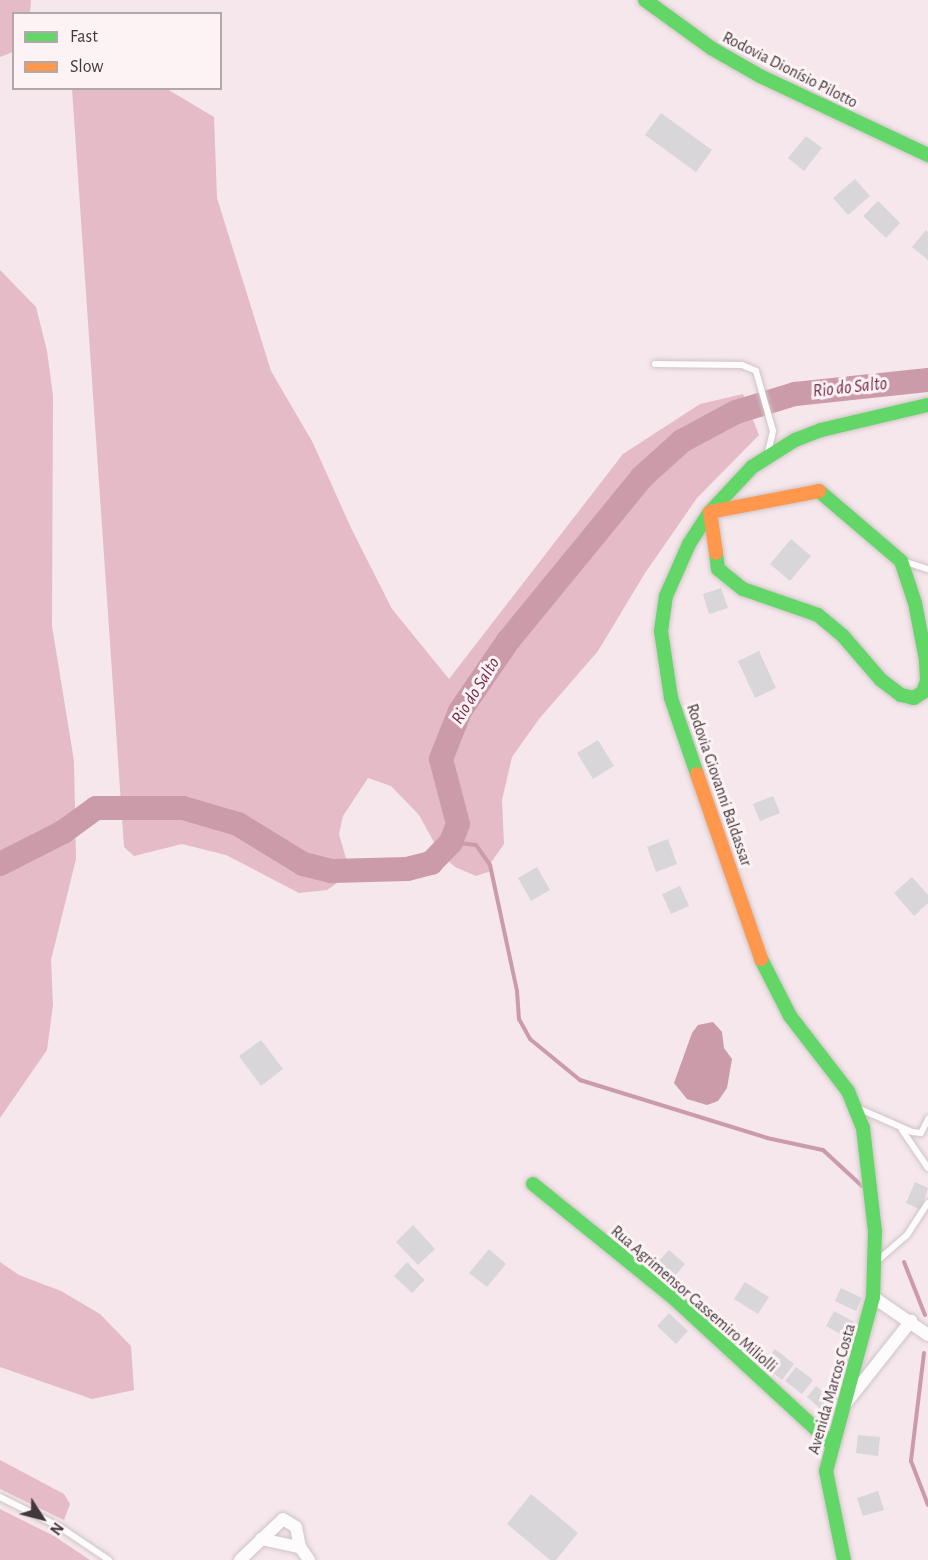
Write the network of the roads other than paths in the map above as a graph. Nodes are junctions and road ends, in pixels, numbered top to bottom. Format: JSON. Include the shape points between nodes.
{"nodes":[{"id":1,"x":645,"y":0,"type":"edge"},
{"id":2,"x":928,"y":155,"type":"edge"},
{"id":3,"x":656,"y":364,"type":"dead end"},
{"id":4,"x":928,"y":405,"type":"edge"},
{"id":5,"x":767,"y":455,"type":"junction"},
{"id":6,"x":710,"y":512,"type":"junction"},
{"id":7,"x":901,"y":561,"type":"junction"},
{"id":8,"x":928,"y":568,"type":"edge"},
{"id":9,"x":857,"y":1107,"type":"junction"},
{"id":10,"x":928,"y":1119,"type":"edge"},
{"id":11,"x":902,"y":1130,"type":"junction"},
{"id":12,"x":928,"y":1168,"type":"edge"},
{"id":13,"x":533,"y":1184,"type":"dead end"},
{"id":14,"x":928,"y":1203,"type":"edge"},
{"id":15,"x":875,"y":1264,"type":"junction"},
{"id":16,"x":873,"y":1297,"type":"junction"},
{"id":17,"x":911,"y":1321,"type":"junction"},
{"id":18,"x":928,"y":1335,"type":"edge"},
{"id":19,"x":842,"y":1409,"type":"junction"},
{"id":20,"x":831,"y":1443,"type":"junction"},
{"id":21,"x":0,"y":1497,"type":"edge"},
{"id":22,"x":261,"y":1539,"type":"junction"},
{"id":23,"x":300,"y":1547,"type":"junction"},
{"id":24,"x":109,"y":1560,"type":"edge"},
{"id":25,"x":240,"y":1560,"type":"edge"},
{"id":26,"x":309,"y":1560,"type":"edge"},
{"id":27,"x":844,"y":1560,"type":"edge"}],
"edges":[{"from":1,"to":2,"type":"street","name":"Rodovia Dionísio Pilotto","via":[[684,30],[760,76]]},
{"from":3,"to":5,"type":"lane","via":[[742,365],[756,371],[773,431]]},
{"from":4,"to":5,"type":"street","name":"Rodovia Giovanni Baldassar","via":[[820,430]]},
{"from":5,"to":6,"type":"street","name":"Rodovia Giovanni Baldassar","via":[[731,486]]},
{"from":6,"to":7,"type":"street","via":[[819,491]]},
{"from":6,"to":7,"type":"street","via":[[713,555],[723,576],[743,589],[818,615],[843,636],[881,680],[901,695],[914,698],[923,692],[927,681],[926,660],[915,603]]},
{"from":6,"to":9,"type":"street","name":"Rodovia Giovanni Baldassar","via":[[678,566],[666,596],[661,631],[671,698],[765,971],[790,1016]]},
{"from":7,"to":8,"type":"lane"},
{"from":9,"to":11,"type":"lane"},
{"from":9,"to":15,"type":"street","name":"Rodovia Giovanni Baldassar","via":[[872,1189]]},
{"from":10,"to":11,"type":"lane","via":[[921,1133]]},
{"from":11,"to":12,"type":"lane"},
{"from":13,"to":20,"type":"street","name":"Rua Agrimensor Cassemiro Miliolli","via":[[675,1300]]},
{"from":14,"to":15,"type":"lane","via":[[907,1235]]},
{"from":15,"to":16,"type":"street","name":"Rodovia Giovanni Baldassar"},
{"from":16,"to":17,"type":"street"},
{"from":16,"to":19,"type":"street","name":"Avenida Marcos Costa"},
{"from":17,"to":18,"type":"street"},
{"from":17,"to":19,"type":"street"},
{"from":19,"to":20,"type":"street","name":"Avenida Marcos Costa"},
{"from":20,"to":27,"type":"street","name":"Avenida Marcos Costa","via":[[827,1485]]},
{"from":21,"to":24,"type":"lane","via":[[60,1527]]},
{"from":22,"to":23,"type":"street"},
{"from":22,"to":23,"type":"street","via":[[288,1519],[296,1527]]},
{"from":22,"to":25,"type":"street"},
{"from":23,"to":26,"type":"street"}]}
